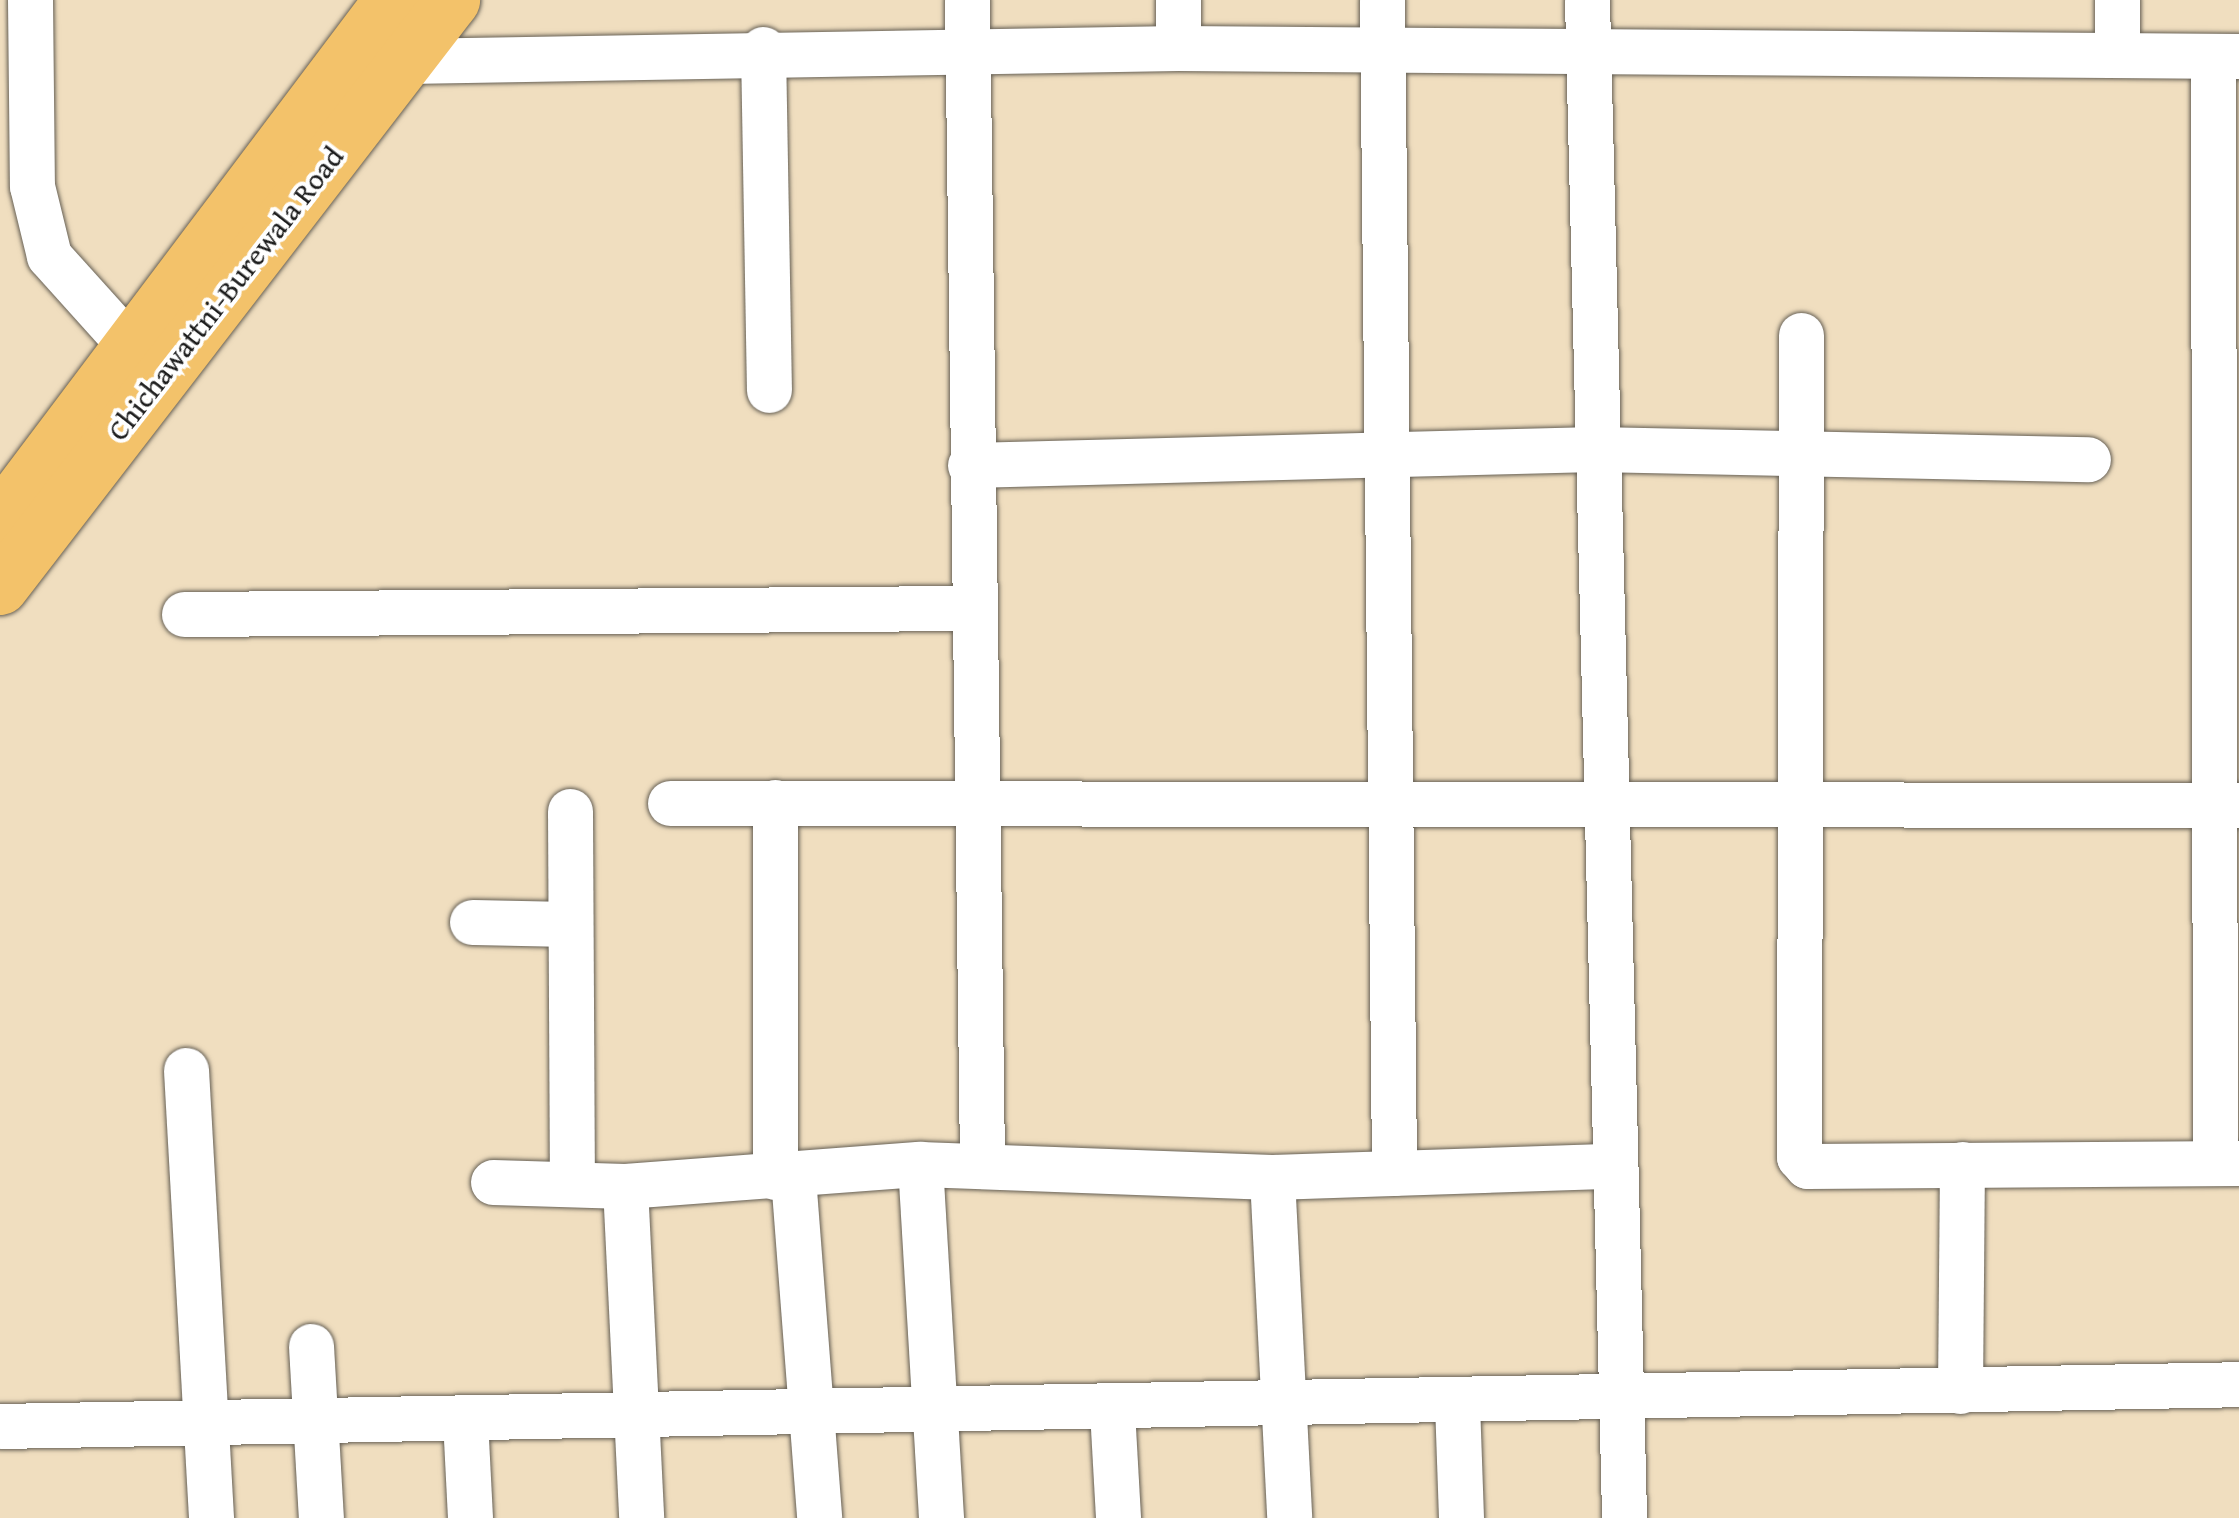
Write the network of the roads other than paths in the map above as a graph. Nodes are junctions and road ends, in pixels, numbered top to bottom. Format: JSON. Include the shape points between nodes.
{"nodes":[{"id":1,"x":30,"y":0,"type":"edge"},
{"id":2,"x":391,"y":0,"type":"edge"},
{"id":3,"x":452,"y":0,"type":"edge"},
{"id":4,"x":966,"y":0,"type":"edge"},
{"id":5,"x":1178,"y":0,"type":"edge"},
{"id":6,"x":1382,"y":0,"type":"edge"},
{"id":7,"x":1587,"y":0,"type":"edge"},
{"id":8,"x":2117,"y":0,"type":"edge"},
{"id":9,"x":1178,"y":48,"type":"junction"},
{"id":10,"x":1381,"y":48,"type":"junction"},
{"id":11,"x":1586,"y":48,"type":"junction"},
{"id":12,"x":966,"y":49,"type":"junction"},
{"id":13,"x":763,"y":50,"type":"junction"},
{"id":14,"x":2117,"y":54,"type":"junction"},
{"id":15,"x":2226,"y":56,"type":"edge"},
{"id":16,"x":407,"y":61,"type":"junction"},
{"id":17,"x":1801,"y":335,"type":"dead end"},
{"id":18,"x":129,"y":345,"type":"junction"},
{"id":19,"x":768,"y":390,"type":"dead end"},
{"id":20,"x":1596,"y":449,"type":"junction"},
{"id":21,"x":1801,"y":449,"type":"junction"},
{"id":22,"x":1385,"y":452,"type":"junction"},
{"id":23,"x":2088,"y":459,"type":"dead end"},
{"id":24,"x":970,"y":465,"type":"junction"},
{"id":25,"x":2227,"y":507,"type":"edge"},
{"id":26,"x":0,"y":519,"type":"edge"},
{"id":27,"x":0,"y":588,"type":"edge"},
{"id":28,"x":972,"y":608,"type":"junction"},
{"id":29,"x":184,"y":614,"type":"dead end"},
{"id":30,"x":2225,"y":694,"type":"edge"},
{"id":31,"x":1604,"y":799,"type":"junction"},
{"id":32,"x":974,"y":801,"type":"junction"},
{"id":33,"x":775,"y":802,"type":"junction"},
{"id":34,"x":1390,"y":802,"type":"junction"},
{"id":35,"x":1801,"y":802,"type":"junction"},
{"id":36,"x":670,"y":804,"type":"dead end"},
{"id":37,"x":2224,"y":806,"type":"edge"},
{"id":38,"x":570,"y":811,"type":"dead end"},
{"id":39,"x":472,"y":922,"type":"dead end"},
{"id":40,"x":570,"y":924,"type":"junction"},
{"id":41,"x":186,"y":1070,"type":"dead end"},
{"id":42,"x":2227,"y":1163,"type":"edge"},
{"id":43,"x":920,"y":1164,"type":"junction"},
{"id":44,"x":1962,"y":1164,"type":"junction"},
{"id":45,"x":982,"y":1166,"type":"junction"},
{"id":46,"x":1612,"y":1166,"type":"junction"},
{"id":47,"x":1394,"y":1172,"type":"junction"},
{"id":48,"x":784,"y":1177,"type":"junction"},
{"id":49,"x":1272,"y":1177,"type":"junction"},
{"id":50,"x":493,"y":1182,"type":"dead end"},
{"id":51,"x":572,"y":1184,"type":"junction"},
{"id":52,"x":625,"y":1186,"type":"junction"},
{"id":53,"x":311,"y":1346,"type":"dead end"},
{"id":54,"x":2239,"y":1384,"type":"edge"},
{"id":55,"x":1960,"y":1391,"type":"junction"},
{"id":56,"x":1618,"y":1400,"type":"junction"},
{"id":57,"x":1456,"y":1403,"type":"junction"},
{"id":58,"x":1285,"y":1406,"type":"junction"},
{"id":59,"x":1112,"y":1410,"type":"junction"},
{"id":60,"x":936,"y":1413,"type":"junction"},
{"id":61,"x":813,"y":1415,"type":"junction"},
{"id":62,"x":636,"y":1418,"type":"junction"},
{"id":63,"x":466,"y":1419,"type":"junction"},
{"id":64,"x":316,"y":1420,"type":"junction"},
{"id":65,"x":206,"y":1421,"type":"junction"},
{"id":66,"x":0,"y":1426,"type":"edge"},
{"id":67,"x":211,"y":1518,"type":"edge"},
{"id":68,"x":321,"y":1518,"type":"edge"},
{"id":69,"x":470,"y":1518,"type":"edge"},
{"id":70,"x":641,"y":1518,"type":"edge"},
{"id":71,"x":819,"y":1518,"type":"edge"},
{"id":72,"x":941,"y":1518,"type":"edge"},
{"id":73,"x":1118,"y":1518,"type":"edge"},
{"id":74,"x":1289,"y":1518,"type":"edge"},
{"id":75,"x":1461,"y":1518,"type":"edge"},
{"id":76,"x":1624,"y":1518,"type":"edge"}],
"edges":[{"from":1,"to":18,"type":"street","via":[[32,186],[49,256]]},
{"from":2,"to":18,"type":"main road","name":"Chichawattni-Burewala Road"},
{"from":3,"to":16,"type":"main road","name":"Chichawattni-Burewala Road"},
{"from":4,"to":12,"type":"street"},
{"from":5,"to":9,"type":"street"},
{"from":6,"to":10,"type":"street"},
{"from":7,"to":11,"type":"street"},
{"from":8,"to":14,"type":"street"},
{"from":9,"to":10,"type":"street"},
{"from":9,"to":12,"type":"street"},
{"from":10,"to":11,"type":"street"},
{"from":10,"to":22,"type":"street"},
{"from":11,"to":14,"type":"street"},
{"from":11,"to":20,"type":"street"},
{"from":12,"to":13,"type":"street"},
{"from":12,"to":24,"type":"street"},
{"from":13,"to":16,"type":"street"},
{"from":13,"to":19,"type":"street"},
{"from":14,"to":15,"type":"street"},
{"from":15,"to":25,"type":"street"},
{"from":16,"to":27,"type":"main road","name":"Chichawattni-Burewala Road"},
{"from":17,"to":21,"type":"street"},
{"from":18,"to":26,"type":"main road","name":"Chichawattni-Burewala Road"},
{"from":20,"to":21,"type":"street"},
{"from":20,"to":22,"type":"street"},
{"from":20,"to":31,"type":"street"},
{"from":21,"to":23,"type":"street"},
{"from":21,"to":35,"type":"street"},
{"from":22,"to":24,"type":"street"},
{"from":22,"to":34,"type":"street"},
{"from":24,"to":28,"type":"street"},
{"from":25,"to":30,"type":"street"},
{"from":28,"to":29,"type":"street"},
{"from":28,"to":32,"type":"street"},
{"from":30,"to":37,"type":"street"},
{"from":31,"to":34,"type":"street"},
{"from":31,"to":35,"type":"street"},
{"from":31,"to":46,"type":"street"},
{"from":32,"to":33,"type":"street"},
{"from":32,"to":34,"type":"street"},
{"from":32,"to":45,"type":"street"},
{"from":33,"to":36,"type":"street"},
{"from":33,"to":48,"type":"street"},
{"from":34,"to":47,"type":"street"},
{"from":35,"to":37,"type":"street"},
{"from":35,"to":44,"type":"street","via":[[1799,1157],[1807,1166]]},
{"from":37,"to":42,"type":"street"},
{"from":38,"to":40,"type":"street"},
{"from":39,"to":40,"type":"street"},
{"from":40,"to":51,"type":"street"},
{"from":41,"to":65,"type":"street"},
{"from":42,"to":44,"type":"street"},
{"from":43,"to":45,"type":"street"},
{"from":43,"to":48,"type":"street"},
{"from":43,"to":60,"type":"street"},
{"from":44,"to":55,"type":"street"},
{"from":45,"to":49,"type":"street"},
{"from":46,"to":47,"type":"street"},
{"from":46,"to":56,"type":"street"},
{"from":47,"to":49,"type":"street"},
{"from":48,"to":52,"type":"street"},
{"from":48,"to":61,"type":"street"},
{"from":49,"to":58,"type":"street"},
{"from":50,"to":51,"type":"street"},
{"from":51,"to":52,"type":"street"},
{"from":52,"to":62,"type":"street"},
{"from":53,"to":64,"type":"street"},
{"from":54,"to":55,"type":"street"},
{"from":55,"to":56,"type":"street"},
{"from":56,"to":57,"type":"street"},
{"from":56,"to":76,"type":"street"},
{"from":57,"to":58,"type":"street"},
{"from":57,"to":75,"type":"street"},
{"from":58,"to":59,"type":"street"},
{"from":58,"to":74,"type":"street"},
{"from":59,"to":60,"type":"street"},
{"from":59,"to":73,"type":"street"},
{"from":60,"to":61,"type":"street"},
{"from":60,"to":72,"type":"street"},
{"from":61,"to":62,"type":"street"},
{"from":61,"to":71,"type":"street"},
{"from":62,"to":63,"type":"street"},
{"from":62,"to":70,"type":"street"},
{"from":63,"to":64,"type":"street"},
{"from":63,"to":69,"type":"street"},
{"from":64,"to":65,"type":"street"},
{"from":64,"to":68,"type":"street"},
{"from":65,"to":66,"type":"street"},
{"from":65,"to":67,"type":"street"}]}
